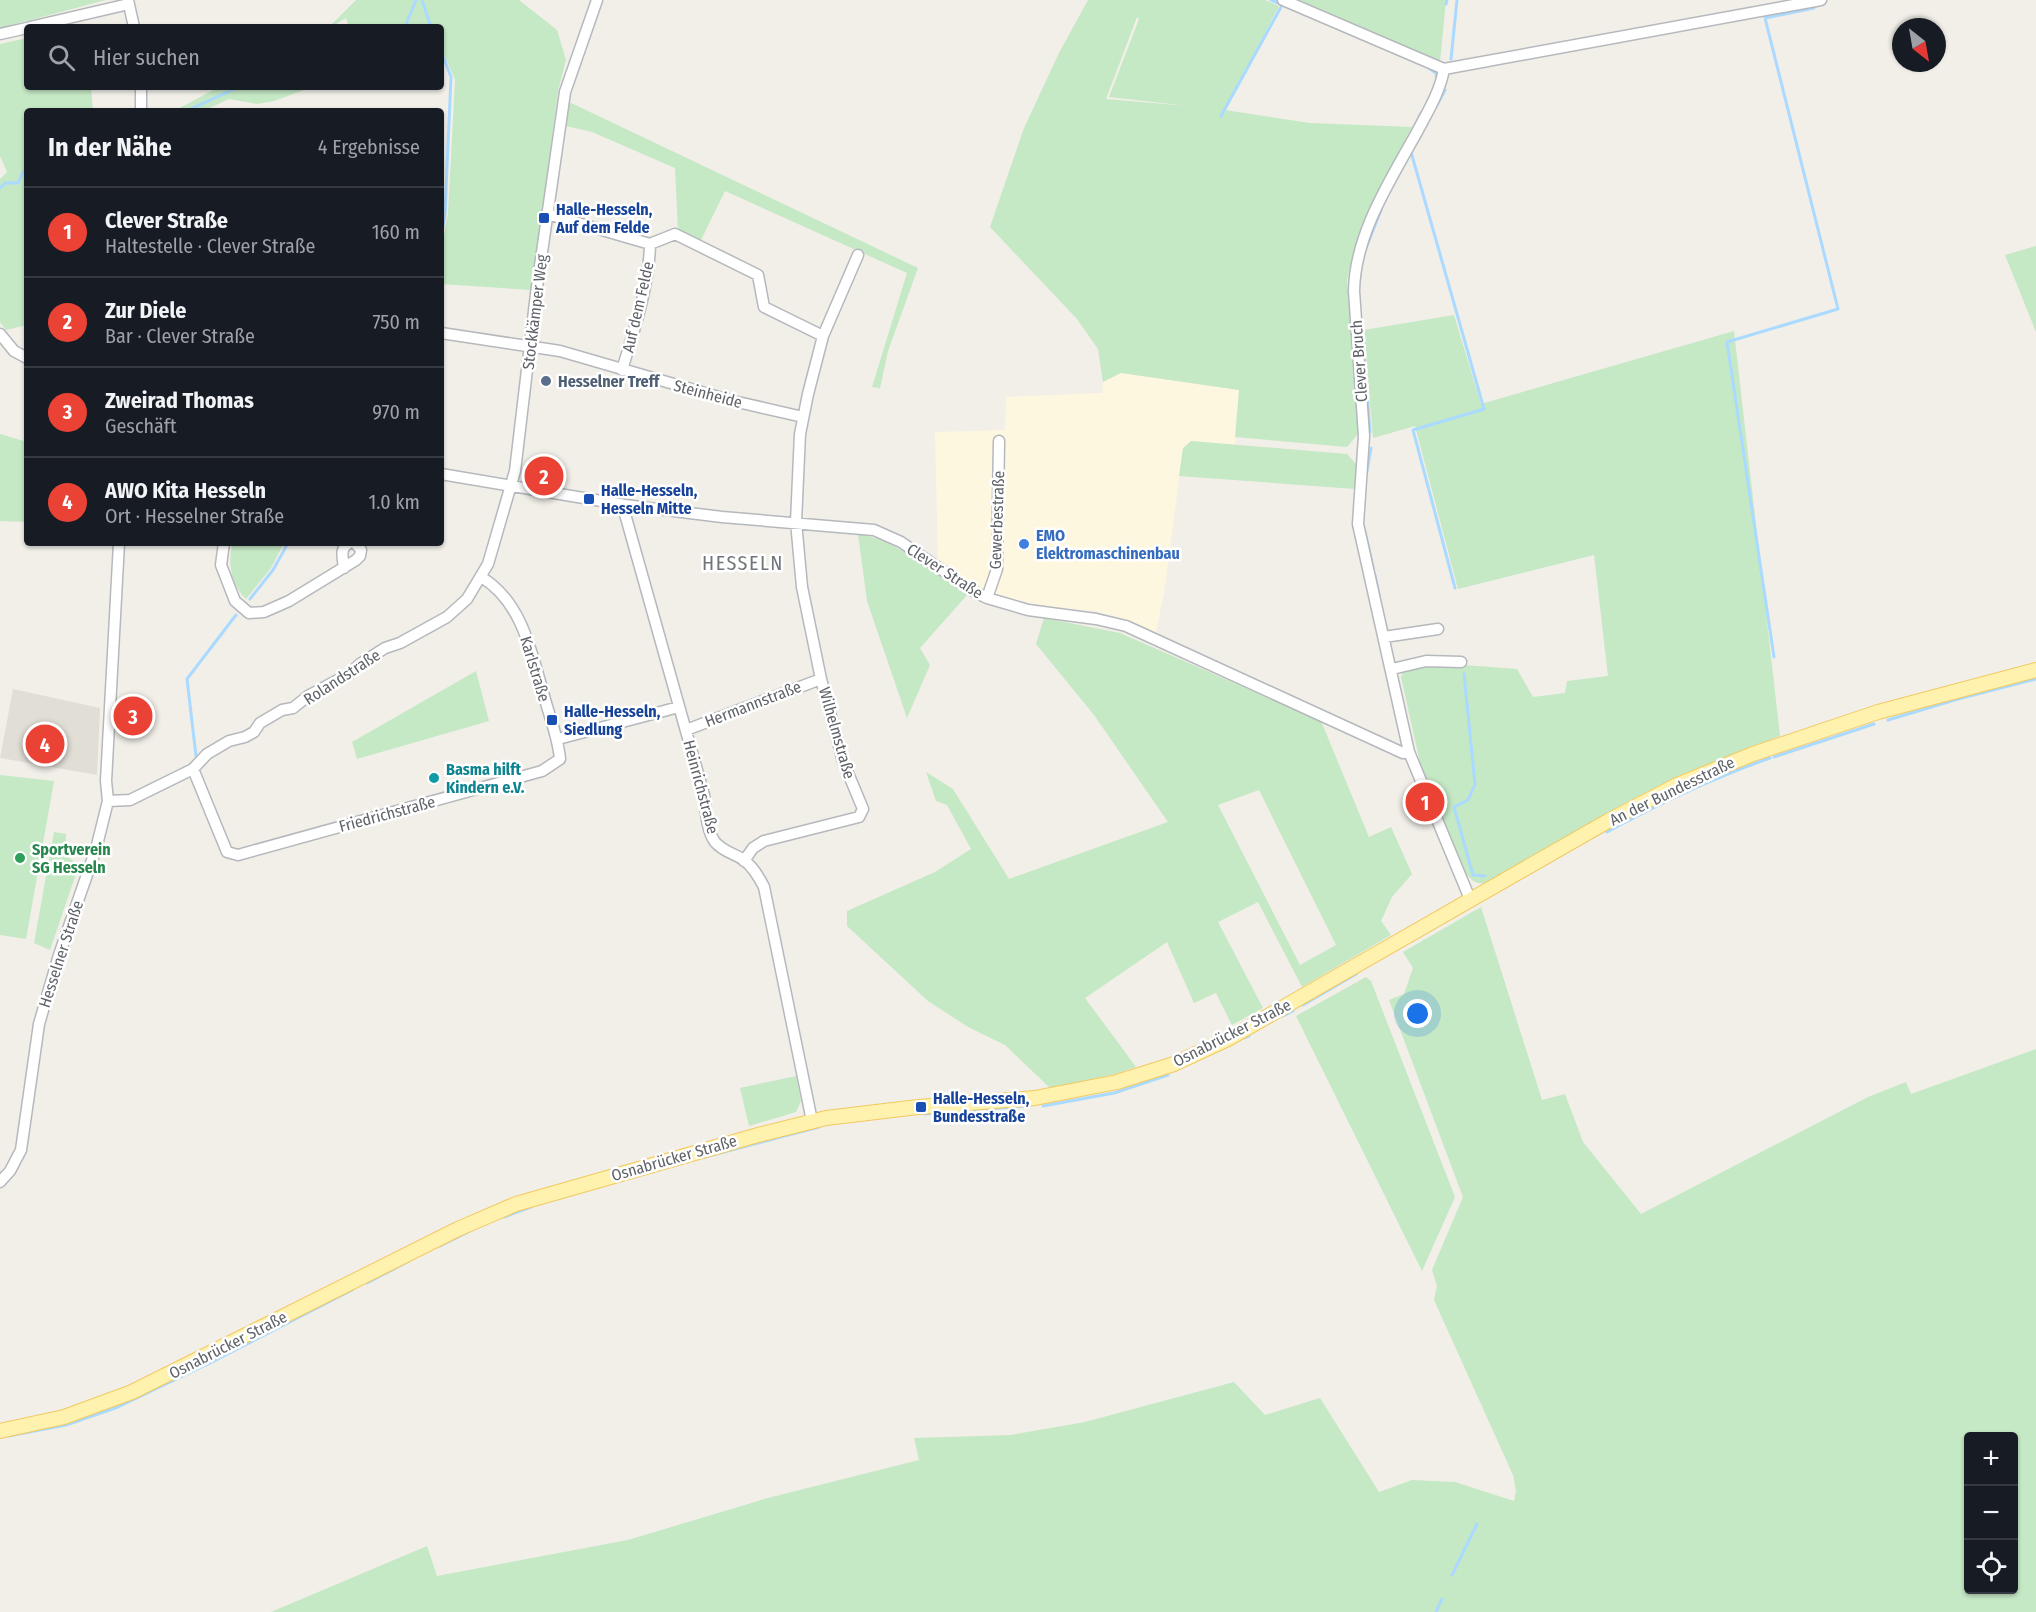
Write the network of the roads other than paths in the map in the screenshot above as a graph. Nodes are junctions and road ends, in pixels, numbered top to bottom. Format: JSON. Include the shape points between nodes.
{"nodes":[{"id":1,"x":597,"y":0,"type":"edge"},
{"id":2,"x":1283,"y":0,"type":"edge"},
{"id":3,"x":1821,"y":0,"type":"edge"},
{"id":4,"x":129,"y":2,"type":"edge"},
{"id":5,"x":40,"y":24,"type":"edge"},
{"id":6,"x":133,"y":24,"type":"edge"},
{"id":7,"x":24,"y":28,"type":"edge"},
{"id":8,"x":0,"y":34,"type":"edge"},
{"id":9,"x":1444,"y":69,"type":"junction"},
{"id":10,"x":141,"y":90,"type":"edge"},
{"id":11,"x":141,"y":108,"type":"edge"},
{"id":12,"x":547,"y":214,"type":"junction"},
{"id":13,"x":650,"y":244,"type":"junction"},
{"id":14,"x":858,"y":255,"type":"dead end"},
{"id":15,"x":444,"y":333,"type":"edge"},
{"id":16,"x":0,"y":334,"type":"edge"},
{"id":17,"x":823,"y":336,"type":"junction"},
{"id":18,"x":530,"y":346,"type":"junction"},
{"id":19,"x":24,"y":356,"type":"edge"},
{"id":20,"x":622,"y":370,"type":"junction"},
{"id":21,"x":803,"y":417,"type":"junction"},
{"id":22,"x":999,"y":441,"type":"dead end"},
{"id":23,"x":444,"y":474,"type":"edge"},
{"id":24,"x":510,"y":485,"type":"junction"},
{"id":25,"x":625,"y":505,"type":"junction"},
{"id":26,"x":796,"y":522,"type":"junction"},
{"id":27,"x":119,"y":546,"type":"edge"},
{"id":28,"x":224,"y":546,"type":"edge"},
{"id":29,"x":344,"y":546,"type":"edge"},
{"id":30,"x":358,"y":546,"type":"edge"},
{"id":31,"x":344,"y":568,"type":"junction"},
{"id":32,"x":481,"y":577,"type":"junction"},
{"id":33,"x":987,"y":598,"type":"junction"},
{"id":34,"x":1438,"y":629,"type":"dead end"},
{"id":35,"x":1383,"y":637,"type":"junction"},
{"id":36,"x":1461,"y":662,"type":"dead end"},
{"id":37,"x":1392,"y":669,"type":"junction"},
{"id":38,"x":2036,"y":670,"type":"edge"},
{"id":39,"x":821,"y":679,"type":"junction"},
{"id":40,"x":679,"y":707,"type":"junction"},
{"id":41,"x":686,"y":730,"type":"junction"},
{"id":42,"x":558,"y":739,"type":"junction"},
{"id":43,"x":1409,"y":752,"type":"junction"},
{"id":44,"x":193,"y":768,"type":"junction"},
{"id":45,"x":108,"y":801,"type":"junction"},
{"id":46,"x":744,"y":861,"type":"junction"},
{"id":47,"x":1470,"y":899,"type":"junction"},
{"id":48,"x":1368,"y":959,"type":"joint"},
{"id":49,"x":812,"y":1121,"type":"junction"},
{"id":50,"x":0,"y":1182,"type":"edge"},
{"id":51,"x":0,"y":1431,"type":"edge"}],
"edges":[{"from":1,"to":12,"type":"street","name":"Stockkämper Weg","via":[[565,92]]},
{"from":2,"to":9,"type":"street"},
{"from":3,"to":9,"type":"street"},
{"from":4,"to":5,"type":"street"},
{"from":4,"to":6,"type":"street"},
{"from":7,"to":8,"type":"street"},
{"from":9,"to":35,"type":"street","name":"Clever Bruch","via":[[1437,95],[1376,210],[1355,273],[1364,436],[1358,524]]},
{"from":10,"to":11,"type":"street"},
{"from":12,"to":13,"type":"street","name":"Auf dem Felde"},
{"from":12,"to":18,"type":"street","name":"Stockkämper Weg"},
{"from":13,"to":17,"type":"street","name":"Auf dem Felde","via":[[675,234],[758,275],[764,307]]},
{"from":13,"to":20,"type":"street","name":"Auf dem Felde","via":[[637,321]]},
{"from":14,"to":17,"type":"street"},
{"from":15,"to":18,"type":"street","name":"Steinheide"},
{"from":16,"to":19,"type":"street"},
{"from":17,"to":21,"type":"street"},
{"from":18,"to":20,"type":"street","name":"Steinheide"},
{"from":18,"to":24,"type":"street","name":"Stockkämper Weg"},
{"from":20,"to":21,"type":"street","name":"Steinheide"},
{"from":21,"to":26,"type":"street"},
{"from":22,"to":33,"type":"street","name":"Gewerbestraße","via":[[998,569]]},
{"from":23,"to":24,"type":"street","name":"Clever Straße"},
{"from":24,"to":25,"type":"street","name":"Clever Straße"},
{"from":24,"to":32,"type":"street","name":"Rolandstraße"},
{"from":25,"to":26,"type":"street","name":"Clever Straße"},
{"from":25,"to":40,"type":"street","name":"Heinrichstraße"},
{"from":26,"to":33,"type":"street","name":"Clever Straße","via":[[885,534]]},
{"from":26,"to":39,"type":"street","name":"Wilhelmstraße","via":[[802,587]]},
{"from":27,"to":45,"type":"street","name":"Hesselner Straße"},
{"from":28,"to":31,"type":"street","via":[[221,565],[235,601],[249,613],[264,612],[289,601]]},
{"from":29,"to":31,"type":"street"},
{"from":30,"to":31,"type":"street","via":[[360,556]]},
{"from":32,"to":42,"type":"street","name":"Karlstraße","via":[[492,584],[521,625]]},
{"from":32,"to":44,"type":"street","name":"Rolandstraße","via":[[453,613],[376,653],[293,708],[260,723],[254,732],[207,754]]},
{"from":33,"to":43,"type":"street","name":"Clever Straße","via":[[1028,610],[1125,626],[1403,753]]},
{"from":34,"to":35,"type":"street"},
{"from":35,"to":37,"type":"street","name":"Clever Bruch"},
{"from":36,"to":37,"type":"street","via":[[1426,661]]},
{"from":37,"to":43,"type":"street","name":"Clever Bruch"},
{"from":38,"to":47,"type":"main road","name":"An der Bundesstraße","via":[[1878,712],[1714,768],[1644,801]]},
{"from":39,"to":41,"type":"street","name":"Hermannstraße"},
{"from":39,"to":46,"type":"street","name":"Wilhelmstraße","via":[[843,761],[863,809],[859,817],[764,841]]},
{"from":40,"to":41,"type":"street","name":"Heinrichstraße"},
{"from":40,"to":42,"type":"street"},
{"from":41,"to":46,"type":"street","name":"Heinrichstraße","via":[[710,830],[716,842]]},
{"from":42,"to":44,"type":"street","name":"Friedrichstraße","via":[[560,759],[542,771],[238,855],[226,852]]},
{"from":43,"to":47,"type":"street"},
{"from":44,"to":45,"type":"street","name":"Rolandstraße","via":[[130,800]]},
{"from":45,"to":50,"type":"street","name":"Hesselner Straße","via":[[89,873],[39,1024],[21,1150]]},
{"from":46,"to":49,"type":"street","name":"Heinrichstraße","via":[[764,887]]},
{"from":47,"to":48,"type":"main road","name":"An der Bundesstraße"},
{"from":48,"to":49,"type":"main road","name":"Osnabrücker Straße","via":[[1201,1052],[1117,1082],[1035,1098],[892,1109]]},
{"from":49,"to":51,"type":"main road","name":"Osnabrücker Straße","via":[[516,1204],[458,1229],[132,1392],[64,1417]]}]}
